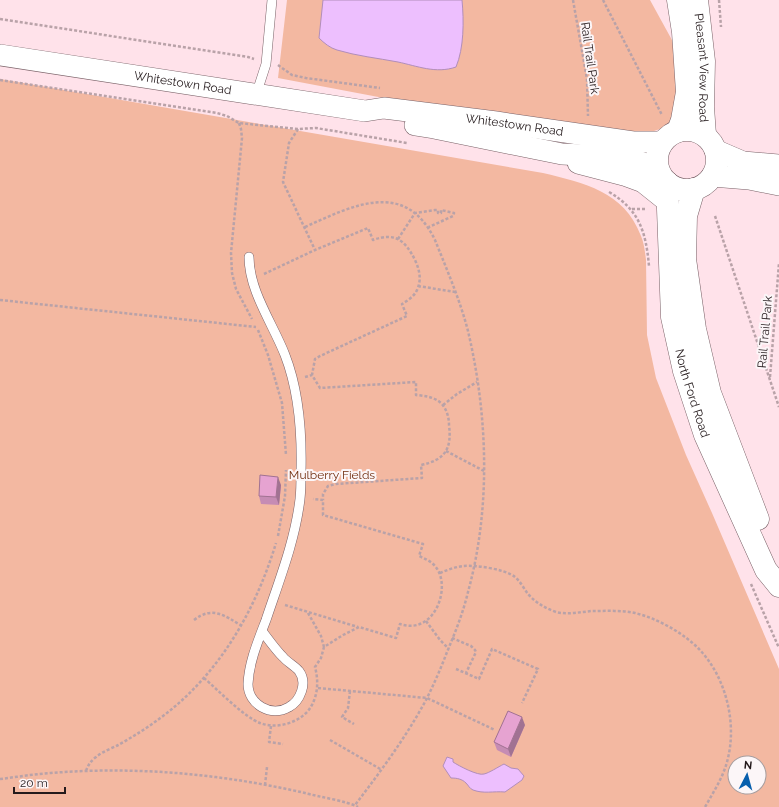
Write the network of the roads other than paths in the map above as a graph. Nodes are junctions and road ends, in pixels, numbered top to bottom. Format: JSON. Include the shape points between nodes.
{"nodes":[{"id":1,"x":272,"y":0,"type":"edge"},
{"id":2,"x":678,"y":0,"type":"edge"},
{"id":3,"x":697,"y":0,"type":"edge"},
{"id":4,"x":0,"y":55,"type":"edge"},
{"id":5,"x":256,"y":95,"type":"junction"},
{"id":6,"x":366,"y":111,"type":"junction"},
{"id":7,"x":671,"y":137,"type":"junction"},
{"id":8,"x":710,"y":143,"type":"junction"},
{"id":9,"x":562,"y":154,"type":"junction"},
{"id":10,"x":779,"y":165,"type":"edge"},
{"id":11,"x":712,"y":176,"type":"junction"},
{"id":12,"x":664,"y":184,"type":"junction"},
{"id":13,"x":779,"y":185,"type":"edge"},
{"id":14,"x":694,"y":189,"type":"junction"},
{"id":15,"x":249,"y":257,"type":"dead end"},
{"id":16,"x":779,"y":576,"type":"edge"},
{"id":17,"x":779,"y":586,"type":"edge"},
{"id":18,"x":262,"y":631,"type":"junction"}],
"edges":[{"from":1,"to":5,"type":"lane","via":[[266,64]]},
{"from":2,"to":7,"type":"main road","name":"Pleasant View Road","via":[[687,92],[682,120]]},
{"from":3,"to":8,"type":"main road","name":"Pleasant View Road","via":[[704,61],[703,108]]},
{"from":4,"to":5,"type":"street","name":"Whitestown Road"},
{"from":5,"to":6,"type":"street","name":"Whitestown Road"},
{"from":6,"to":7,"type":"street","name":"Whitestown Road","via":[[384,108],[634,142]]},
{"from":6,"to":9,"type":"street","name":"Whitestown Road","via":[[384,121],[434,128]]},
{"from":7,"to":8,"type":"main road","via":[[692,130]]},
{"from":7,"to":12,"type":"main road","via":[[658,150],[657,159]]},
{"from":8,"to":10,"type":"street","via":[[743,162]]},
{"from":8,"to":11,"type":"main road","via":[[716,163]]},
{"from":9,"to":12,"type":"street","name":"Whitestown Road","via":[[579,164],[643,182]]},
{"from":9,"to":12,"type":"street","name":"Whitestown Road","via":[[625,157]]},
{"from":11,"to":13,"type":"street"},
{"from":11,"to":14,"type":"main road"},
{"from":12,"to":14,"type":"main road"},
{"from":12,"to":17,"type":"main road","name":"North Ford Road","via":[[672,317],[684,371],[704,435],[766,570]]},
{"from":14,"to":16,"type":"main road","name":"North Ford Road","via":[[686,216],[685,259],[710,392]]},
{"from":15,"to":18,"type":"lane","via":[[251,281],[286,356],[299,416],[301,440],[297,516],[288,555]]},
{"from":18,"to":18,"type":"lane","via":[[250,669],[249,694],[261,708],[286,709],[299,697],[302,676]]}]}
